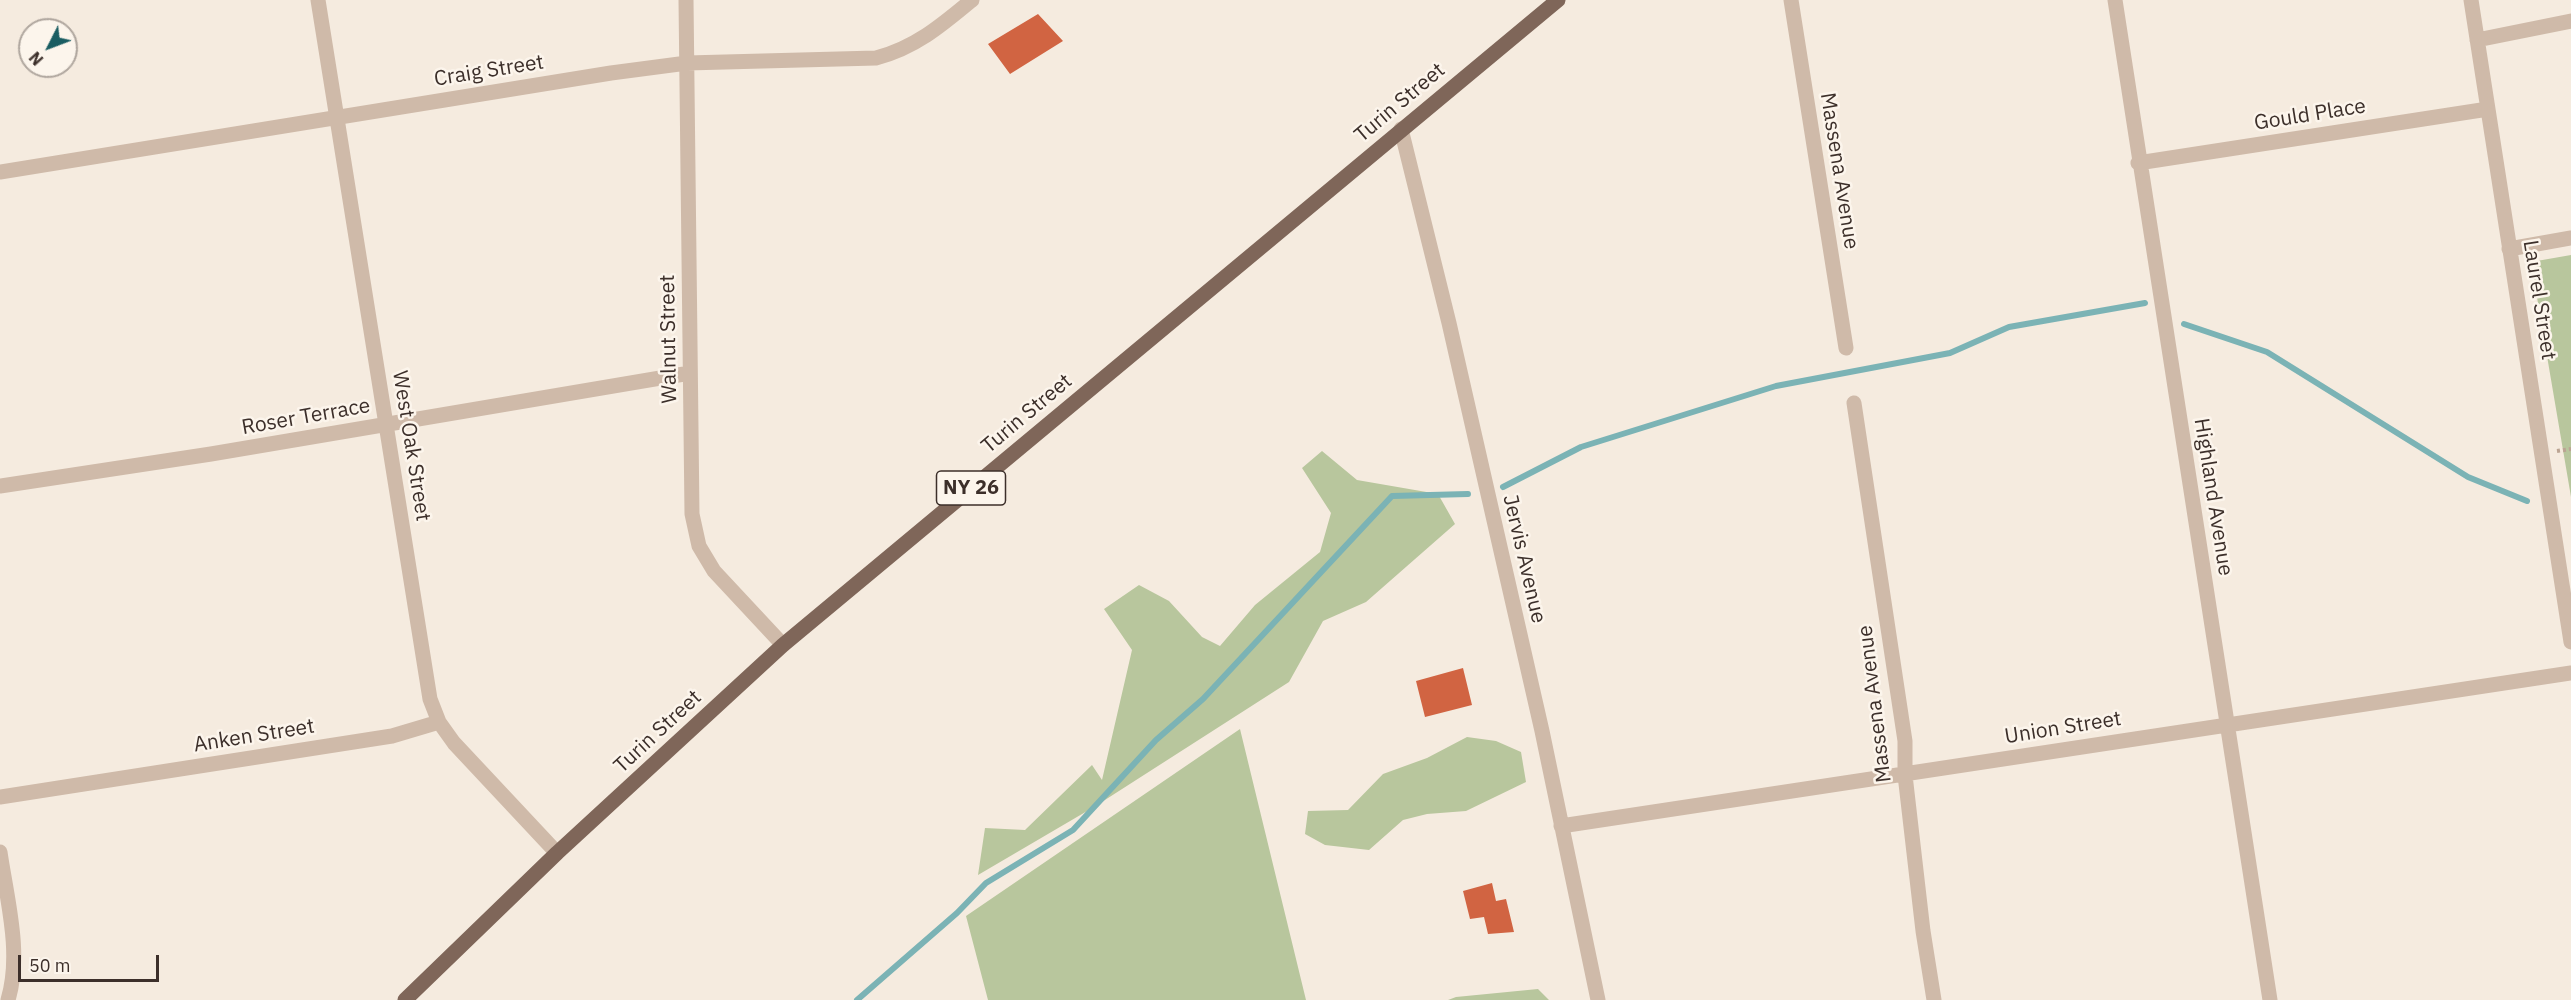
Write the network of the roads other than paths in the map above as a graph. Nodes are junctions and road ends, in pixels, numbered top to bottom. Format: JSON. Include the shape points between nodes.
{"nodes":[{"id":1,"x":318,"y":0,"type":"edge"},
{"id":2,"x":686,"y":0,"type":"edge"},
{"id":3,"x":972,"y":0,"type":"edge"},
{"id":4,"x":1791,"y":0,"type":"edge"},
{"id":5,"x":2115,"y":0,"type":"edge"},
{"id":6,"x":2471,"y":0,"type":"edge"},
{"id":7,"x":1549,"y":3,"type":"edge"},
{"id":8,"x":2571,"y":21,"type":"edge"},
{"id":9,"x":2477,"y":40,"type":"junction"},
{"id":10,"x":687,"y":63,"type":"junction"},
{"id":11,"x":2488,"y":109,"type":"junction"},
{"id":12,"x":337,"y":117,"type":"junction"},
{"id":13,"x":1401,"y":129,"type":"junction"},
{"id":14,"x":2138,"y":163,"type":"junction"},
{"id":15,"x":0,"y":172,"type":"edge"},
{"id":16,"x":2571,"y":238,"type":"edge"},
{"id":17,"x":2510,"y":249,"type":"junction"},
{"id":18,"x":1846,"y":348,"type":"dead end"},
{"id":19,"x":690,"y":373,"type":"junction"},
{"id":20,"x":1854,"y":403,"type":"dead end"},
{"id":21,"x":386,"y":424,"type":"junction"},
{"id":22,"x":0,"y":486,"type":"edge"},
{"id":23,"x":2568,"y":609,"type":"edge"},
{"id":24,"x":2571,"y":642,"type":"edge"},
{"id":25,"x":783,"y":645,"type":"junction"},
{"id":26,"x":2571,"y":673,"type":"edge"},
{"id":27,"x":439,"y":722,"type":"junction"},
{"id":28,"x":2227,"y":724,"type":"junction"},
{"id":29,"x":1905,"y":775,"type":"junction"},
{"id":30,"x":0,"y":797,"type":"edge"},
{"id":31,"x":1561,"y":826,"type":"junction"},
{"id":32,"x":0,"y":852,"type":"edge"},
{"id":33,"x":557,"y":853,"type":"junction"},
{"id":34,"x":7,"y":995,"type":"edge"},
{"id":35,"x":405,"y":1000,"type":"edge"},
{"id":36,"x":1598,"y":1000,"type":"edge"},
{"id":37,"x":1934,"y":1000,"type":"edge"},
{"id":38,"x":2270,"y":1000,"type":"edge"}],
"edges":[{"from":1,"to":12,"type":"street","name":"West Oak Street"},
{"from":2,"to":10,"type":"street","name":"Walnut Street"},
{"from":3,"to":10,"type":"street","name":"Craig Street","via":[[929,35],[876,58]]},
{"from":4,"to":18,"type":"street","name":"Massena Avenue"},
{"from":5,"to":14,"type":"street","name":"Highland Avenue"},
{"from":6,"to":9,"type":"street","name":"Laurel Street"},
{"from":7,"to":13,"type":"main road","name":"Turin Street","number":"NY 26"},
{"from":8,"to":9,"type":"street"},
{"from":9,"to":11,"type":"street","name":"Laurel Street"},
{"from":10,"to":12,"type":"street","name":"Craig Street"},
{"from":10,"to":19,"type":"street","name":"Walnut Street"},
{"from":11,"to":14,"type":"street","name":"Gould Place"},
{"from":11,"to":17,"type":"street","name":"Laurel Street"},
{"from":12,"to":15,"type":"street","name":"Craig Street"},
{"from":12,"to":21,"type":"street","name":"West Oak Street"},
{"from":13,"to":25,"type":"main road","name":"Turin Street","number":"NY 26"},
{"from":13,"to":31,"type":"street","name":"Jervis Avenue","via":[[1449,323]]},
{"from":14,"to":28,"type":"street","name":"Highland Avenue"},
{"from":16,"to":17,"type":"street"},
{"from":17,"to":23,"type":"street","name":"Laurel Street"},
{"from":19,"to":21,"type":"street","name":"Roser Terrace"},
{"from":19,"to":25,"type":"street","name":"Walnut Street","via":[[692,514],[699,546],[714,571]]},
{"from":20,"to":29,"type":"street","name":"Massena Avenue","via":[[1905,741]]},
{"from":21,"to":22,"type":"street","name":"Roser Terrace"},
{"from":21,"to":27,"type":"street","name":"West Oak Street","via":[[430,699]]},
{"from":23,"to":24,"type":"street","name":"Laurel Street"},
{"from":25,"to":33,"type":"main road","name":"Turin Street","number":"NY 26"},
{"from":26,"to":28,"type":"street","name":"Union Street"},
{"from":27,"to":30,"type":"street","name":"Anken Street","via":[[392,736]]},
{"from":27,"to":33,"type":"street","name":"West Oak Street"},
{"from":28,"to":29,"type":"street","name":"Union Street"},
{"from":28,"to":38,"type":"street","name":"Highland Avenue"},
{"from":29,"to":31,"type":"street","name":"Union Street"},
{"from":29,"to":37,"type":"street","name":"Massena Avenue"},
{"from":31,"to":36,"type":"street","name":"Jervis Avenue"},
{"from":32,"to":34,"type":"street","via":[[13,941]]},
{"from":33,"to":35,"type":"main road","name":"Turin Street","number":"NY 26"}]}
